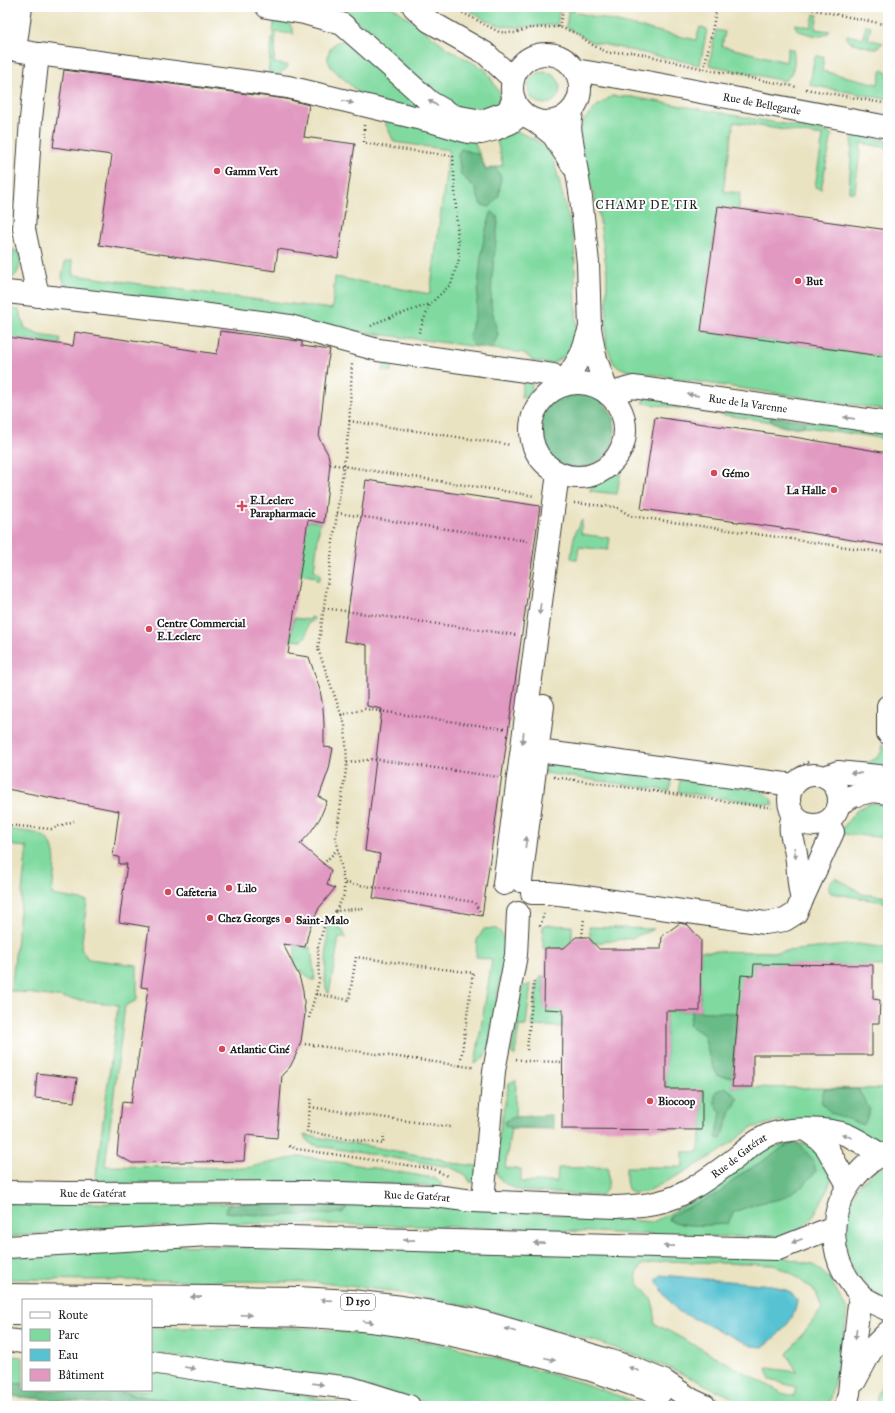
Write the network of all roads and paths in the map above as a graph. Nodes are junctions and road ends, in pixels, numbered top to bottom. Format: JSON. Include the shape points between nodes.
{"nodes":[{"id":1,"x":21,"y":7,"type":"edge"},
{"id":2,"x":268,"y":7,"type":"edge"},
{"id":3,"x":414,"y":7,"type":"edge"},
{"id":4,"x":452,"y":7,"type":"edge"},
{"id":5,"x":564,"y":7,"type":"edge"},
{"id":6,"x":717,"y":7,"type":"edge"},
{"id":7,"x":801,"y":7,"type":"edge"},
{"id":8,"x":888,"y":26,"type":"edge"},
{"id":9,"x":559,"y":27,"type":"junction"},
{"id":10,"x":499,"y":32,"type":"junction"},
{"id":11,"x":484,"y":53,"type":"junction"},
{"id":12,"x":38,"y":54,"type":"junction"},
{"id":13,"x":704,"y":69,"type":"junction"},
{"id":14,"x":575,"y":70,"type":"junction"},
{"id":15,"x":636,"y":80,"type":"junction"},
{"id":16,"x":521,"y":95,"type":"junction"},
{"id":17,"x":575,"y":103,"type":"junction"},
{"id":18,"x":888,"y":104,"type":"edge"},
{"id":19,"x":364,"y":105,"type":"junction"},
{"id":20,"x":888,"y":127,"type":"edge"},
{"id":21,"x":576,"y":170,"type":"junction"},
{"id":22,"x":7,"y":292,"type":"edge"},
{"id":23,"x":38,"y":296,"type":"junction"},
{"id":24,"x":430,"y":304,"type":"junction"},
{"id":25,"x":590,"y":328,"type":"junction"},
{"id":26,"x":354,"y":344,"type":"junction"},
{"id":27,"x":412,"y":355,"type":"junction"},
{"id":28,"x":563,"y":385,"type":"junction"},
{"id":29,"x":608,"y":394,"type":"junction"},
{"id":30,"x":349,"y":421,"type":"junction"},
{"id":31,"x":888,"y":423,"type":"edge"},
{"id":32,"x":511,"y":445,"type":"dead end"},
{"id":33,"x":330,"y":464,"type":"dead end"},
{"id":34,"x":343,"y":467,"type":"junction"},
{"id":35,"x":564,"y":475,"type":"junction"},
{"id":36,"x":561,"y":500,"type":"junction"},
{"id":37,"x":337,"y":513,"type":"junction"},
{"id":38,"x":534,"y":542,"type":"dead end"},
{"id":39,"x":888,"y":553,"type":"edge"},
{"id":40,"x":324,"y":608,"type":"junction"},
{"id":41,"x":521,"y":636,"type":"dead end"},
{"id":42,"x":538,"y":752,"type":"junction"},
{"id":43,"x":347,"y":763,"type":"junction"},
{"id":44,"x":526,"y":777,"type":"junction"},
{"id":45,"x":888,"y":777,"type":"edge"},
{"id":46,"x":825,"y":778,"type":"junction"},
{"id":47,"x":793,"y":785,"type":"junction"},
{"id":48,"x":888,"y":793,"type":"edge"},
{"id":49,"x":839,"y":804,"type":"junction"},
{"id":50,"x":772,"y":808,"type":"dead end"},
{"id":51,"x":793,"y":815,"type":"junction"},
{"id":52,"x":74,"y":821,"type":"dead end"},
{"id":53,"x":827,"y":822,"type":"junction"},
{"id":54,"x":7,"y":825,"type":"edge"},
{"id":55,"x":338,"y":849,"type":"junction"},
{"id":56,"x":323,"y":864,"type":"dead end"},
{"id":57,"x":344,"y":883,"type":"junction"},
{"id":58,"x":519,"y":886,"type":"junction"},
{"id":59,"x":802,"y":900,"type":"junction"},
{"id":60,"x":364,"y":908,"type":"dead end"},
{"id":61,"x":336,"y":911,"type":"junction"},
{"id":62,"x":545,"y":912,"type":"dead end"},
{"id":63,"x":518,"y":913,"type":"junction"},
{"id":64,"x":483,"y":916,"type":"dead end"},
{"id":65,"x":540,"y":929,"type":"dead end"},
{"id":66,"x":535,"y":974,"type":"dead end"},
{"id":67,"x":316,"y":994,"type":"junction"},
{"id":68,"x":309,"y":1018,"type":"dead end"},
{"id":69,"x":305,"y":1044,"type":"dead end"},
{"id":70,"x":526,"y":1050,"type":"dead end"},
{"id":71,"x":496,"y":1056,"type":"junction"},
{"id":72,"x":563,"y":1062,"type":"dead end"},
{"id":73,"x":460,"y":1066,"type":"junction"},
{"id":74,"x":311,"y":1099,"type":"dead end"},
{"id":75,"x":310,"y":1107,"type":"junction"},
{"id":76,"x":450,"y":1126,"type":"dead end"},
{"id":77,"x":806,"y":1130,"type":"junction"},
{"id":78,"x":384,"y":1134,"type":"dead end"},
{"id":79,"x":289,"y":1146,"type":"dead end"},
{"id":80,"x":885,"y":1154,"type":"edge"},
{"id":81,"x":848,"y":1185,"type":"junction"},
{"id":82,"x":7,"y":1192,"type":"edge"},
{"id":83,"x":461,"y":1199,"type":"junction"},
{"id":84,"x":483,"y":1201,"type":"junction"},
{"id":85,"x":834,"y":1227,"type":"junction"},
{"id":86,"x":7,"y":1247,"type":"edge"},
{"id":87,"x":7,"y":1295,"type":"edge"},
{"id":88,"x":860,"y":1295,"type":"junction"},
{"id":89,"x":888,"y":1310,"type":"edge"},
{"id":90,"x":7,"y":1314,"type":"edge"},
{"id":91,"x":22,"y":1314,"type":"edge"},
{"id":92,"x":152,"y":1315,"type":"edge"},
{"id":93,"x":888,"y":1332,"type":"edge"},
{"id":94,"x":7,"y":1340,"type":"edge"},
{"id":95,"x":22,"y":1342,"type":"edge"},
{"id":96,"x":152,"y":1362,"type":"edge"},
{"id":97,"x":848,"y":1399,"type":"edge"},
{"id":98,"x":698,"y":1403,"type":"edge"},
{"id":99,"x":409,"y":1406,"type":"edge"}],
"edges":[{"from":1,"to":12,"type":"main road","via":[[15,50]]},
{"from":16,"to":2,"type":"main road","one_way":true,"via":[[507,112],[482,121],[454,116],[430,102],[342,24],[304,13]]},
{"from":3,"to":11,"type":"main road","via":[[429,21]]},
{"from":4,"to":10,"type":"path"},
{"from":5,"to":9,"type":"path"},
{"from":6,"to":13,"type":"path"},
{"from":7,"to":8,"type":"path"},
{"from":9,"to":10,"type":"path","via":[[530,28],[515,33]]},
{"from":9,"to":13,"type":"path","via":[[576,33],[609,54],[633,52]]},
{"from":10,"to":11,"type":"path"},
{"from":11,"to":16,"type":"main road"},
{"from":12,"to":19,"type":"main road","one_way":true,"via":[[288,87]]},
{"from":12,"to":23,"type":"main road","via":[[24,229]]},
{"from":13,"to":18,"type":"path"},
{"from":14,"to":15,"type":"main road","name":"Rue de Bellegarde"},
{"from":14,"to":16,"type":"main road","via":[[565,60],[551,54],[536,56]]},
{"from":14,"to":17,"type":"main road","via":[[580,87]]},
{"from":15,"to":17,"type":"main road","name":"Rue de Bellegarde"},
{"from":15,"to":20,"type":"main road","name":"Rue de Bellegarde"},
{"from":16,"to":17,"type":"main road","via":[[544,122],[564,117]]},
{"from":16,"to":19,"type":"main road","via":[[510,123],[481,133],[468,132],[430,120]]},
{"from":16,"to":21,"type":"main road","via":[[553,135]]},
{"from":17,"to":21,"type":"main road","via":[[570,128]]},
{"from":19,"to":24,"type":"path","via":[[364,143],[453,156],[459,259],[450,284]]},
{"from":21,"to":25,"type":"main road","via":[[582,198],[588,263]]},
{"from":22,"to":23,"type":"main road"},
{"from":23,"to":26,"type":"main road","via":[[290,326]]},
{"from":24,"to":26,"type":"path","via":[[380,321],[366,329]]},
{"from":24,"to":27,"type":"path"},
{"from":25,"to":28,"type":"main road","via":[[581,355]]},
{"from":25,"to":29,"type":"main road","via":[[595,356]]},
{"from":26,"to":27,"type":"main road"},
{"from":26,"to":30,"type":"path"},
{"from":27,"to":28,"type":"main road","via":[[553,375]]},
{"from":28,"to":29,"type":"main road","via":[[579,383],[595,386]]},
{"from":28,"to":35,"type":"main road","via":[[542,399],[531,421],[531,433],[538,456],[547,466]]},
{"from":31,"to":29,"type":"main road","name":"Rue de la Varenne","one_way":true,"via":[[633,386]]},
{"from":29,"to":35,"type":"main road","via":[[618,404],[624,416],[624,444],[618,456],[609,466],[597,473],[584,477]]},
{"from":30,"to":32,"type":"path"},
{"from":30,"to":34,"type":"path"},
{"from":33,"to":34,"type":"path"},
{"from":34,"to":36,"type":"path"},
{"from":34,"to":37,"type":"path"},
{"from":35,"to":36,"type":"main road"},
{"from":36,"to":39,"type":"path","via":[[616,508],[632,516]]},
{"from":36,"to":42,"type":"main road"},
{"from":36,"to":44,"type":"main road","one_way":true},
{"from":37,"to":38,"type":"path"},
{"from":37,"to":40,"type":"path"},
{"from":40,"to":41,"type":"path"},
{"from":40,"to":43,"type":"path","via":[[318,649],[345,725]]},
{"from":42,"to":44,"type":"main road"},
{"from":42,"to":47,"type":"main road"},
{"from":43,"to":44,"type":"path","via":[[373,759],[503,777]]},
{"from":43,"to":55,"type":"path","via":[[336,837]]},
{"from":44,"to":50,"type":"path","via":[[541,775]]},
{"from":44,"to":58,"type":"main road"},
{"from":45,"to":46,"type":"main road","one_way":true,"via":[[838,772]]},
{"from":46,"to":47,"type":"main road","via":[[818,775],[804,777]]},
{"from":46,"to":49,"type":"main road","via":[[836,789]]},
{"from":47,"to":51,"type":"main road","via":[[788,800]]},
{"from":48,"to":49,"type":"main road","via":[[872,791],[853,796]]},
{"from":49,"to":53,"type":"main road","via":[[837,811]]},
{"from":51,"to":53,"type":"main road","via":[[812,826]]},
{"from":51,"to":59,"type":"main road","one_way":true,"via":[[790,825],[791,837]]},
{"from":52,"to":54,"type":"path","via":[[51,830]]},
{"from":53,"to":59,"type":"main road","via":[[833,832]]},
{"from":55,"to":56,"type":"path"},
{"from":55,"to":57,"type":"path"},
{"from":57,"to":61,"type":"path","via":[[344,896]]},
{"from":57,"to":64,"type":"path","via":[[474,902]]},
{"from":58,"to":59,"type":"main road","via":[[549,893],[765,923],[785,920],[796,913]]},
{"from":58,"to":63,"type":"main road","via":[[532,898],[528,908]]},
{"from":58,"to":63,"type":"main road","via":[[499,892],[500,903],[507,911]]},
{"from":60,"to":61,"type":"path"},
{"from":61,"to":67,"type":"path","via":[[325,923],[318,947],[319,981]]},
{"from":62,"to":65,"type":"path"},
{"from":63,"to":71,"type":"main road","via":[[516,955]]},
{"from":66,"to":70,"type":"path"},
{"from":67,"to":68,"type":"path"},
{"from":67,"to":73,"type":"path","via":[[349,1000],[356,956],[472,973]]},
{"from":69,"to":73,"type":"path"},
{"from":71,"to":72,"type":"path","via":[[527,1061]]},
{"from":71,"to":73,"type":"path","via":[[477,1066]]},
{"from":71,"to":84,"type":"main road"},
{"from":74,"to":75,"type":"path"},
{"from":75,"to":76,"type":"path"},
{"from":75,"to":78,"type":"path","via":[[307,1132],[383,1144]]},
{"from":80,"to":77,"type":"main road","name":"Rue de Gatérat","one_way":true,"via":[[847,1135]]},
{"from":77,"to":81,"type":"main road","via":[[827,1148]]},
{"from":77,"to":84,"type":"main road","name":"Rue de Gatérat","via":[[791,1129],[764,1137],[708,1179],[683,1194],[662,1201],[616,1207]]},
{"from":79,"to":83,"type":"path","via":[[434,1169],[445,1174],[457,1186]]},
{"from":80,"to":81,"type":"main road","via":[[862,1168]]},
{"from":81,"to":85,"type":"main road","via":[[838,1205]]},
{"from":82,"to":83,"type":"main road","name":"Rue de Gatérat","via":[[308,1192]]},
{"from":83,"to":84,"type":"main road","name":"Rue de Gatérat"},
{"from":85,"to":86,"type":"main road","one_way":true,"via":[[778,1249],[209,1235]]},
{"from":85,"to":88,"type":"main road","via":[[834,1246],[839,1264],[848,1281]]},
{"from":98,"to":87,"type":"main road","number":"D 150","one_way":true,"via":[[664,1382],[633,1368],[588,1353],[473,1319],[402,1307],[298,1298]]},
{"from":88,"to":89,"type":"main road"},
{"from":88,"to":97,"type":"main road","one_way":true},
{"from":90,"to":91,"type":"main road"},
{"from":92,"to":98,"type":"main road","number":"D 150","one_way":true,"via":[[315,1318],[404,1326],[532,1354]]},
{"from":93,"to":97,"type":"main road","via":[[873,1347]]},
{"from":94,"to":95,"type":"main road"},
{"from":96,"to":99,"type":"main road","one_way":true,"via":[[351,1388]]}]}
